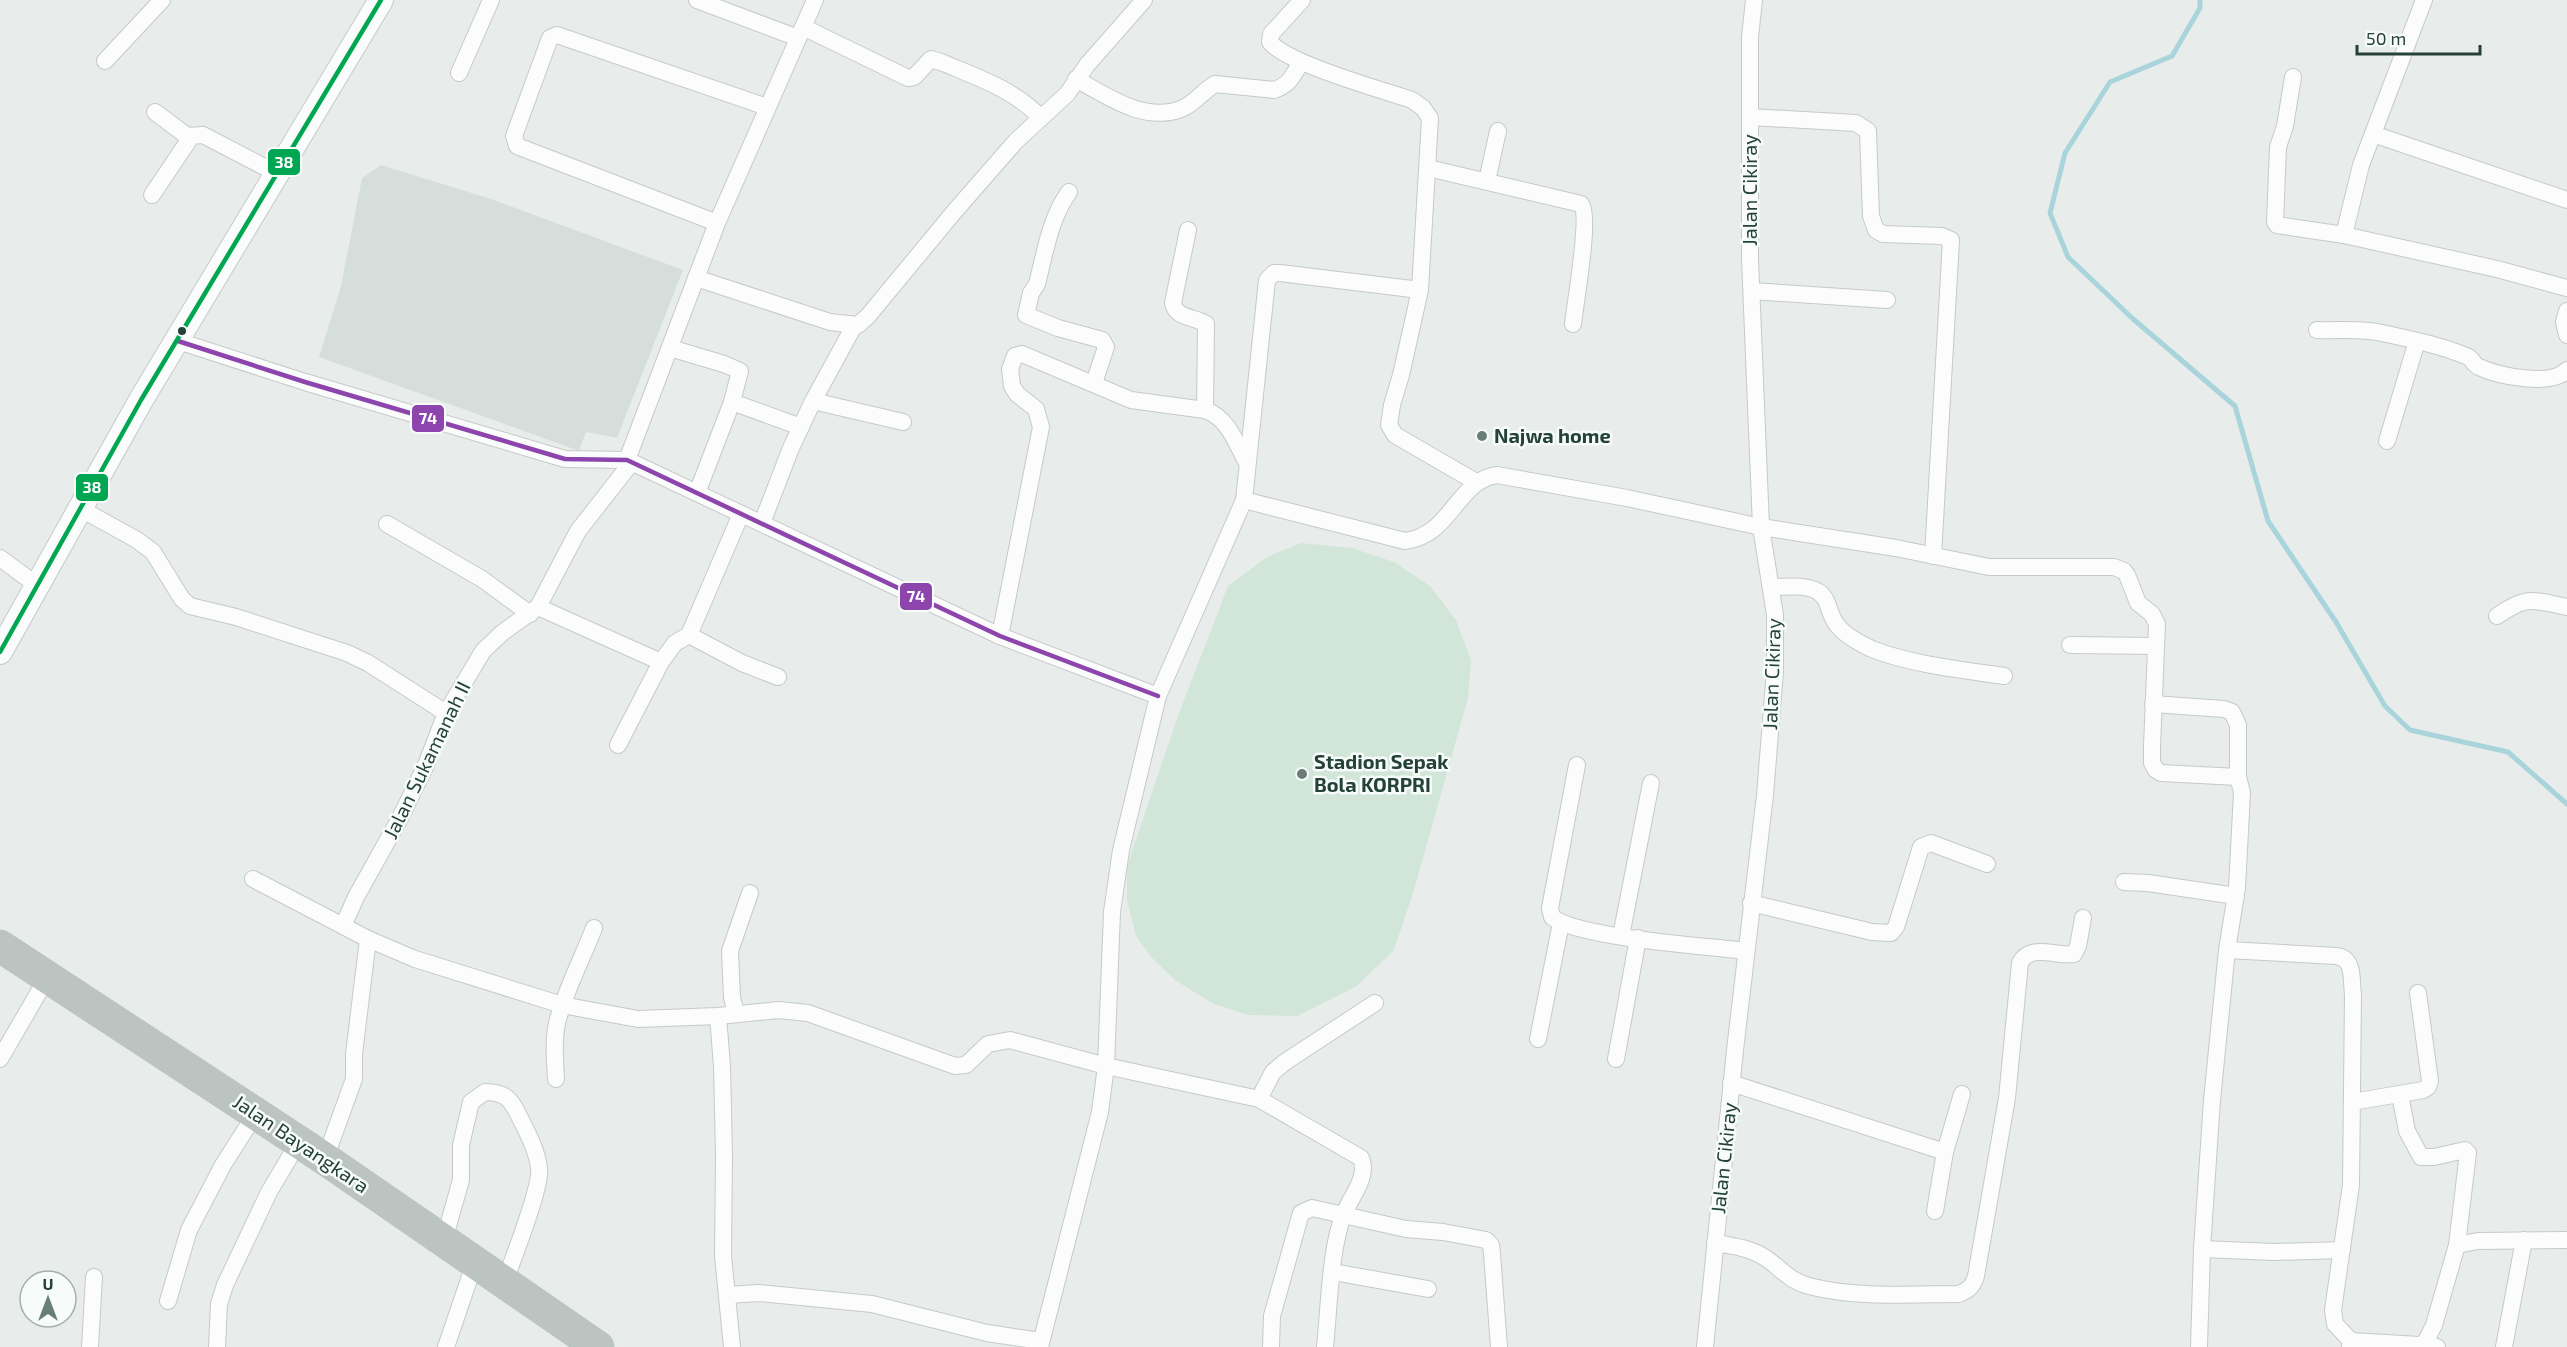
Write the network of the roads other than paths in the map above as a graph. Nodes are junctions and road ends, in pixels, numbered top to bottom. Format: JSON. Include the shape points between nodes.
{"nodes":[{"id":1,"x":162,"y":0,"type":"edge"},
{"id":2,"x":491,"y":0,"type":"edge"},
{"id":3,"x":697,"y":0,"type":"edge"},
{"id":4,"x":814,"y":0,"type":"edge"},
{"id":5,"x":1144,"y":0,"type":"edge"},
{"id":6,"x":1302,"y":0,"type":"edge"},
{"id":7,"x":1754,"y":0,"type":"edge"},
{"id":8,"x":2424,"y":0,"type":"edge"},
{"id":9,"x":377,"y":2,"type":"edge"},
{"id":10,"x":800,"y":33,"type":"junction"},
{"id":11,"x":105,"y":61,"type":"dead end"},
{"id":12,"x":1301,"y":62,"type":"junction"},
{"id":13,"x":459,"y":73,"type":"dead end"},
{"id":14,"x":2293,"y":77,"type":"dead end"},
{"id":15,"x":1076,"y":79,"type":"junction"},
{"id":16,"x":767,"y":107,"type":"junction"},
{"id":17,"x":154,"y":112,"type":"dead end"},
{"id":18,"x":1750,"y":117,"type":"junction"},
{"id":19,"x":1041,"y":118,"type":"junction"},
{"id":20,"x":1498,"y":131,"type":"dead end"},
{"id":21,"x":2373,"y":134,"type":"junction"},
{"id":22,"x":191,"y":137,"type":"junction"},
{"id":23,"x":1428,"y":168,"type":"junction"},
{"id":24,"x":278,"y":174,"type":"junction"},
{"id":25,"x":1487,"y":181,"type":"junction"},
{"id":26,"x":1069,"y":192,"type":"dead end"},
{"id":27,"x":152,"y":195,"type":"dead end"},
{"id":28,"x":2567,"y":200,"type":"edge"},
{"id":29,"x":717,"y":223,"type":"junction"},
{"id":30,"x":1188,"y":230,"type":"dead end"},
{"id":31,"x":2344,"y":235,"type":"junction"},
{"id":32,"x":696,"y":278,"type":"junction"},
{"id":33,"x":2567,"y":288,"type":"edge"},
{"id":34,"x":1420,"y":290,"type":"junction"},
{"id":35,"x":1752,"y":291,"type":"junction"},
{"id":36,"x":1887,"y":300,"type":"dead end"},
{"id":37,"x":2567,"y":311,"type":"edge"},
{"id":38,"x":1573,"y":324,"type":"dead end"},
{"id":39,"x":854,"y":326,"type":"junction"},
{"id":40,"x":2317,"y":330,"type":"dead end"},
{"id":41,"x":2567,"y":335,"type":"edge"},
{"id":42,"x":178,"y":341,"type":"junction"},
{"id":43,"x":2416,"y":341,"type":"junction"},
{"id":44,"x":670,"y":348,"type":"junction"},
{"id":45,"x":2567,"y":370,"type":"edge"},
{"id":46,"x":1094,"y":383,"type":"junction"},
{"id":47,"x":813,"y":401,"type":"junction"},
{"id":48,"x":732,"y":402,"type":"junction"},
{"id":49,"x":1205,"y":410,"type":"junction"},
{"id":50,"x":903,"y":422,"type":"dead end"},
{"id":51,"x":801,"y":427,"type":"junction"},
{"id":52,"x":2387,"y":441,"type":"dead end"},
{"id":53,"x":629,"y":461,"type":"junction"},
{"id":54,"x":1246,"y":461,"type":"junction"},
{"id":55,"x":1476,"y":482,"type":"junction"},
{"id":56,"x":697,"y":493,"type":"junction"},
{"id":57,"x":1244,"y":500,"type":"junction"},
{"id":58,"x":81,"y":509,"type":"junction"},
{"id":59,"x":741,"y":514,"type":"junction"},
{"id":60,"x":762,"y":523,"type":"junction"},
{"id":61,"x":387,"y":525,"type":"dead end"},
{"id":62,"x":1761,"y":527,"type":"junction"},
{"id":63,"x":1933,"y":556,"type":"junction"},
{"id":64,"x":0,"y":558,"type":"edge"},
{"id":65,"x":38,"y":586,"type":"junction"},
{"id":66,"x":1772,"y":587,"type":"junction"},
{"id":67,"x":2567,"y":607,"type":"edge"},
{"id":68,"x":534,"y":610,"type":"junction"},
{"id":69,"x":2497,"y":616,"type":"dead end"},
{"id":70,"x":689,"y":635,"type":"junction"},
{"id":71,"x":1000,"y":636,"type":"junction"},
{"id":72,"x":2070,"y":645,"type":"dead end"},
{"id":73,"x":2156,"y":646,"type":"junction"},
{"id":74,"x":0,"y":652,"type":"edge"},
{"id":75,"x":661,"y":662,"type":"junction"},
{"id":76,"x":2004,"y":676,"type":"dead end"},
{"id":77,"x":778,"y":677,"type":"dead end"},
{"id":78,"x":1158,"y":696,"type":"junction"},
{"id":79,"x":2153,"y":704,"type":"junction"},
{"id":80,"x":446,"y":713,"type":"junction"},
{"id":81,"x":618,"y":745,"type":"dead end"},
{"id":82,"x":1577,"y":765,"type":"dead end"},
{"id":83,"x":2238,"y":777,"type":"junction"},
{"id":84,"x":1651,"y":783,"type":"dead end"},
{"id":85,"x":1987,"y":864,"type":"dead end"},
{"id":86,"x":253,"y":879,"type":"dead end"},
{"id":87,"x":2124,"y":882,"type":"dead end"},
{"id":88,"x":750,"y":893,"type":"dead end"},
{"id":89,"x":2236,"y":896,"type":"junction"},
{"id":90,"x":1751,"y":903,"type":"junction"},
{"id":91,"x":2083,"y":918,"type":"dead end"},
{"id":92,"x":1561,"y":922,"type":"junction"},
{"id":93,"x":343,"y":926,"type":"junction"},
{"id":94,"x":594,"y":928,"type":"dead end"},
{"id":95,"x":1621,"y":936,"type":"junction"},
{"id":96,"x":1638,"y":938,"type":"junction"},
{"id":97,"x":368,"y":939,"type":"junction"},
{"id":98,"x":0,"y":946,"type":"edge"},
{"id":99,"x":2227,"y":950,"type":"junction"},
{"id":100,"x":1746,"y":951,"type":"junction"},
{"id":101,"x":47,"y":978,"type":"junction"},
{"id":102,"x":2418,"y":993,"type":"dead end"},
{"id":103,"x":1375,"y":1004,"type":"dead end"},
{"id":104,"x":562,"y":1005,"type":"junction"},
{"id":105,"x":736,"y":1014,"type":"junction"},
{"id":106,"x":718,"y":1016,"type":"junction"},
{"id":107,"x":1538,"y":1039,"type":"dead end"},
{"id":108,"x":0,"y":1059,"type":"edge"},
{"id":109,"x":1616,"y":1059,"type":"dead end"},
{"id":110,"x":1106,"y":1066,"type":"junction"},
{"id":111,"x":556,"y":1079,"type":"dead end"},
{"id":112,"x":1731,"y":1083,"type":"junction"},
{"id":113,"x":1962,"y":1094,"type":"dead end"},
{"id":114,"x":2400,"y":1095,"type":"junction"},
{"id":115,"x":1259,"y":1099,"type":"junction"},
{"id":116,"x":2352,"y":1102,"type":"junction"},
{"id":117,"x":256,"y":1113,"type":"junction"},
{"id":118,"x":298,"y":1143,"type":"junction"},
{"id":119,"x":1946,"y":1152,"type":"junction"},
{"id":120,"x":325,"y":1159,"type":"junction"},
{"id":121,"x":1935,"y":1211,"type":"dead end"},
{"id":122,"x":1343,"y":1215,"type":"junction"},
{"id":123,"x":444,"y":1240,"type":"junction"},
{"id":124,"x":2524,"y":1240,"type":"junction"},
{"id":125,"x":2567,"y":1240,"type":"edge"},
{"id":126,"x":1715,"y":1243,"type":"junction"},
{"id":127,"x":2457,"y":1245,"type":"junction"},
{"id":128,"x":2202,"y":1249,"type":"junction"},
{"id":129,"x":2342,"y":1250,"type":"junction"},
{"id":130,"x":475,"y":1262,"type":"junction"},
{"id":131,"x":1333,"y":1272,"type":"junction"},
{"id":132,"x":94,"y":1277,"type":"dead end"},
{"id":133,"x":505,"y":1282,"type":"junction"},
{"id":134,"x":1428,"y":1289,"type":"dead end"},
{"id":135,"x":728,"y":1295,"type":"junction"},
{"id":136,"x":168,"y":1301,"type":"dead end"},
{"id":137,"x":1040,"y":1344,"type":"edge"},
{"id":138,"x":2351,"y":1344,"type":"edge"},
{"id":139,"x":2431,"y":1345,"type":"edge"},
{"id":140,"x":90,"y":1347,"type":"edge"},
{"id":141,"x":217,"y":1347,"type":"edge"},
{"id":142,"x":446,"y":1347,"type":"edge"},
{"id":143,"x":597,"y":1347,"type":"edge"},
{"id":144,"x":732,"y":1347,"type":"edge"},
{"id":145,"x":1271,"y":1347,"type":"edge"},
{"id":146,"x":1325,"y":1347,"type":"edge"},
{"id":147,"x":1499,"y":1347,"type":"edge"},
{"id":148,"x":1706,"y":1347,"type":"edge"},
{"id":149,"x":2199,"y":1347,"type":"edge"},
{"id":150,"x":2504,"y":1347,"type":"edge"}],
"edges":[{"from":1,"to":11,"type":"street"},
{"from":2,"to":13,"type":"street"},
{"from":3,"to":10,"type":"street"},
{"from":4,"to":10,"type":"street","name":"Jalan Sukamanah II"},
{"from":5,"to":15,"type":"street"},
{"from":6,"to":12,"type":"street","via":[[1272,34],[1270,42]]},
{"from":7,"to":18,"type":"street","name":"Jalan Cikiray"},
{"from":8,"to":21,"type":"street"},
{"from":9,"to":24,"type":"street"},
{"from":10,"to":16,"type":"street","name":"Jalan Sukamanah II"},
{"from":10,"to":19,"type":"street","via":[[908,78],[914,77],[927,60],[934,59],[1014,94]]},
{"from":12,"to":15,"type":"street","via":[[1283,87],[1275,90],[1215,84],[1190,105],[1172,111],[1137,111]]},
{"from":12,"to":23,"type":"street","via":[[1419,104],[1430,118]]},
{"from":14,"to":31,"type":"street","via":[[2278,147],[2275,224]]},
{"from":15,"to":19,"type":"street","via":[[1067,94]]},
{"from":16,"to":29,"type":"street","name":"Jalan Sukamanah II"},
{"from":16,"to":29,"type":"street","via":[[557,35],[550,38],[514,136],[517,146]]},
{"from":17,"to":22,"type":"street"},
{"from":18,"to":35,"type":"street","name":"Jalan Cikiray"},
{"from":18,"to":63,"type":"street","via":[[1863,126],[1868,130],[1871,216],[1876,230],[1883,234],[1942,236],[1951,240]]},
{"from":19,"to":39,"type":"street","via":[[1016,141],[868,316]]},
{"from":20,"to":25,"type":"street"},
{"from":21,"to":28,"type":"street"},
{"from":21,"to":31,"type":"street"},
{"from":22,"to":24,"type":"street","via":[[203,135]]},
{"from":22,"to":27,"type":"street"},
{"from":23,"to":25,"type":"street"},
{"from":23,"to":34,"type":"street"},
{"from":24,"to":42,"type":"street"},
{"from":25,"to":38,"type":"street","via":[[1578,202],[1584,207]]},
{"from":26,"to":46,"type":"street","via":[[1054,220],[1026,315],[1102,340],[1106,347]]},
{"from":29,"to":32,"type":"street","name":"Jalan Sukamanah II"},
{"from":30,"to":49,"type":"street","via":[[1173,303],[1179,315],[1206,324]]},
{"from":31,"to":33,"type":"street","via":[[2497,268]]},
{"from":32,"to":39,"type":"street","via":[[830,322]]},
{"from":32,"to":44,"type":"street","name":"Jalan Sukamanah II"},
{"from":34,"to":54,"type":"street","via":[[1281,273],[1270,276]]},
{"from":34,"to":55,"type":"street","via":[[1389,425],[1395,435]]},
{"from":35,"to":36,"type":"street"},
{"from":35,"to":62,"type":"street","name":"Jalan Cikiray"},
{"from":37,"to":41,"type":"street"},
{"from":39,"to":47,"type":"street"},
{"from":40,"to":43,"type":"street","via":[[2378,332]]},
{"from":42,"to":53,"type":"street","via":[[564,459]]},
{"from":42,"to":58,"type":"street"},
{"from":43,"to":45,"type":"street","via":[[2463,354],[2478,367],[2506,375],[2546,379],[2557,378]]},
{"from":43,"to":52,"type":"street"},
{"from":44,"to":48,"type":"street","via":[[740,371]]},
{"from":44,"to":53,"type":"street","name":"Jalan Sukamanah II"},
{"from":46,"to":49,"type":"street","via":[[1131,400]]},
{"from":46,"to":71,"type":"street","via":[[1023,354],[1012,360],[1012,386],[1036,409],[1041,427]]},
{"from":47,"to":50,"type":"street"},
{"from":47,"to":51,"type":"street"},
{"from":48,"to":51,"type":"street"},
{"from":48,"to":56,"type":"street"},
{"from":49,"to":54,"type":"street","via":[[1224,421]]},
{"from":51,"to":60,"type":"street"},
{"from":53,"to":56,"type":"street"},
{"from":53,"to":68,"type":"street","name":"Jalan Sukamanah II","via":[[578,531]]},
{"from":54,"to":57,"type":"street"},
{"from":55,"to":57,"type":"street","via":[[1430,532],[1405,541]]},
{"from":55,"to":62,"type":"street","via":[[1486,477],[1512,476]]},
{"from":56,"to":59,"type":"street"},
{"from":57,"to":78,"type":"street"},
{"from":58,"to":65,"type":"street"},
{"from":58,"to":80,"type":"street","via":[[153,552],[190,606],[347,653]]},
{"from":59,"to":60,"type":"street"},
{"from":59,"to":70,"type":"street"},
{"from":60,"to":71,"type":"street"},
{"from":61,"to":68,"type":"street"},
{"from":62,"to":63,"type":"street"},
{"from":62,"to":66,"type":"street","name":"Jalan Cikiray"},
{"from":63,"to":73,"type":"street","via":[[1989,567],[2119,568],[2127,575],[2139,605],[2155,619]]},
{"from":64,"to":65,"type":"street"},
{"from":65,"to":74,"type":"street"},
{"from":66,"to":76,"type":"street","via":[[1805,587],[1824,595],[1835,623],[1845,634],[1874,649]]},
{"from":66,"to":90,"type":"street","name":"Jalan Cikiray","via":[[1775,671]]},
{"from":67,"to":69,"type":"street","via":[[2531,599],[2516,603]]},
{"from":68,"to":75,"type":"street"},
{"from":68,"to":80,"type":"street","name":"Jalan Sukamanah II","via":[[483,651]]},
{"from":70,"to":75,"type":"street","via":[[675,643]]},
{"from":70,"to":77,"type":"street"},
{"from":71,"to":78,"type":"street"},
{"from":72,"to":73,"type":"street"},
{"from":73,"to":79,"type":"street"},
{"from":75,"to":81,"type":"street"},
{"from":78,"to":110,"type":"street","via":[[1120,850],[1112,912]]},
{"from":79,"to":83,"type":"street","via":[[2232,712],[2238,725]]},
{"from":79,"to":83,"type":"street","via":[[2152,763],[2156,770]]},
{"from":80,"to":93,"type":"street","name":"Jalan Sukamanah II","via":[[426,765]]},
{"from":82,"to":92,"type":"street","via":[[1550,908],[1552,916]]},
{"from":83,"to":89,"type":"street","via":[[2242,792]]},
{"from":84,"to":95,"type":"street"},
{"from":85,"to":90,"type":"street","via":[[1925,844],[1891,933],[1872,932]]},
{"from":86,"to":93,"type":"street"},
{"from":87,"to":89,"type":"street"},
{"from":88,"to":105,"type":"street","via":[[730,951]]},
{"from":89,"to":99,"type":"street"},
{"from":90,"to":100,"type":"street","name":"Jalan Cikiray"},
{"from":91,"to":126,"type":"street","via":[[2074,954],[2031,952],[2020,963],[2007,1098],[1973,1285],[1959,1294],[1887,1294],[1812,1287],[1785,1276],[1756,1252]]},
{"from":92,"to":95,"type":"street"},
{"from":92,"to":107,"type":"street"},
{"from":93,"to":97,"type":"street"},
{"from":94,"to":104,"type":"street"},
{"from":95,"to":96,"type":"street"},
{"from":96,"to":100,"type":"street"},
{"from":96,"to":109,"type":"street"},
{"from":97,"to":104,"type":"street"},
{"from":97,"to":120,"type":"street","via":[[354,1079]]},
{"from":98,"to":101,"type":"highway","name":"Jalan Bayangkara"},
{"from":99,"to":116,"type":"street","via":[[2346,959],[2351,970]]},
{"from":99,"to":128,"type":"street"},
{"from":100,"to":112,"type":"street","name":"Jalan Cikiray"},
{"from":101,"to":108,"type":"street"},
{"from":101,"to":117,"type":"highway","name":"Jalan Bayangkara"},
{"from":102,"to":114,"type":"street","via":[[2430,1082],[2423,1090]]},
{"from":103,"to":115,"type":"street","via":[[1285,1062],[1273,1072]]},
{"from":104,"to":106,"type":"street","via":[[638,1019]]},
{"from":104,"to":111,"type":"street","via":[[554,1047]]},
{"from":105,"to":106,"type":"street"},
{"from":105,"to":110,"type":"street","via":[[779,1010],[808,1013],[955,1066],[966,1065],[988,1044],[1010,1040]]},
{"from":106,"to":135,"type":"street","via":[[723,1077],[723,1256]]},
{"from":110,"to":115,"type":"street"},
{"from":110,"to":137,"type":"street","via":[[1089,1159]]},
{"from":112,"to":119,"type":"street"},
{"from":112,"to":126,"type":"street","name":"Jalan Cikiray"},
{"from":113,"to":119,"type":"street"},
{"from":114,"to":116,"type":"street"},
{"from":114,"to":127,"type":"street","via":[[2407,1131],[2421,1157],[2465,1150],[2468,1153]]},
{"from":115,"to":122,"type":"street","via":[[1361,1158],[1362,1177]]},
{"from":116,"to":129,"type":"street","via":[[2351,1185]]},
{"from":117,"to":118,"type":"highway","name":"Jalan Bayangkara"},
{"from":117,"to":136,"type":"street","via":[[192,1222]]},
{"from":118,"to":120,"type":"highway","name":"Jalan Bayangkara"},
{"from":118,"to":141,"type":"street","via":[[269,1192],[225,1285],[219,1304]]},
{"from":119,"to":121,"type":"street"},
{"from":120,"to":123,"type":"highway","name":"Jalan Bayangkara"},
{"from":122,"to":131,"type":"street"},
{"from":122,"to":145,"type":"street","via":[[1312,1208],[1301,1213],[1272,1316]]},
{"from":122,"to":147,"type":"street","via":[[1486,1240],[1491,1245]]},
{"from":123,"to":130,"type":"highway","name":"Jalan Bayangkara"},
{"from":123,"to":133,"type":"street","via":[[461,1180],[461,1145],[471,1102],[485,1092],[505,1094],[525,1127],[539,1168],[535,1192]]},
{"from":124,"to":125,"type":"street"},
{"from":124,"to":127,"type":"street"},
{"from":124,"to":150,"type":"street"},
{"from":126,"to":148,"type":"street","name":"Jalan Cikiray"},
{"from":127,"to":139,"type":"street"},
{"from":128,"to":129,"type":"street"},
{"from":128,"to":149,"type":"street"},
{"from":129,"to":138,"type":"street","via":[[2334,1316],[2337,1328]]},
{"from":130,"to":133,"type":"highway","name":"Jalan Bayangkara"},
{"from":130,"to":142,"type":"street"},
{"from":131,"to":134,"type":"street"},
{"from":131,"to":146,"type":"street"},
{"from":132,"to":140,"type":"street"},
{"from":133,"to":143,"type":"highway","name":"Jalan Bayangkara"},
{"from":135,"to":137,"type":"street","via":[[759,1293],[872,1304]]},
{"from":135,"to":144,"type":"street"},
{"from":138,"to":139,"type":"street"}]}
